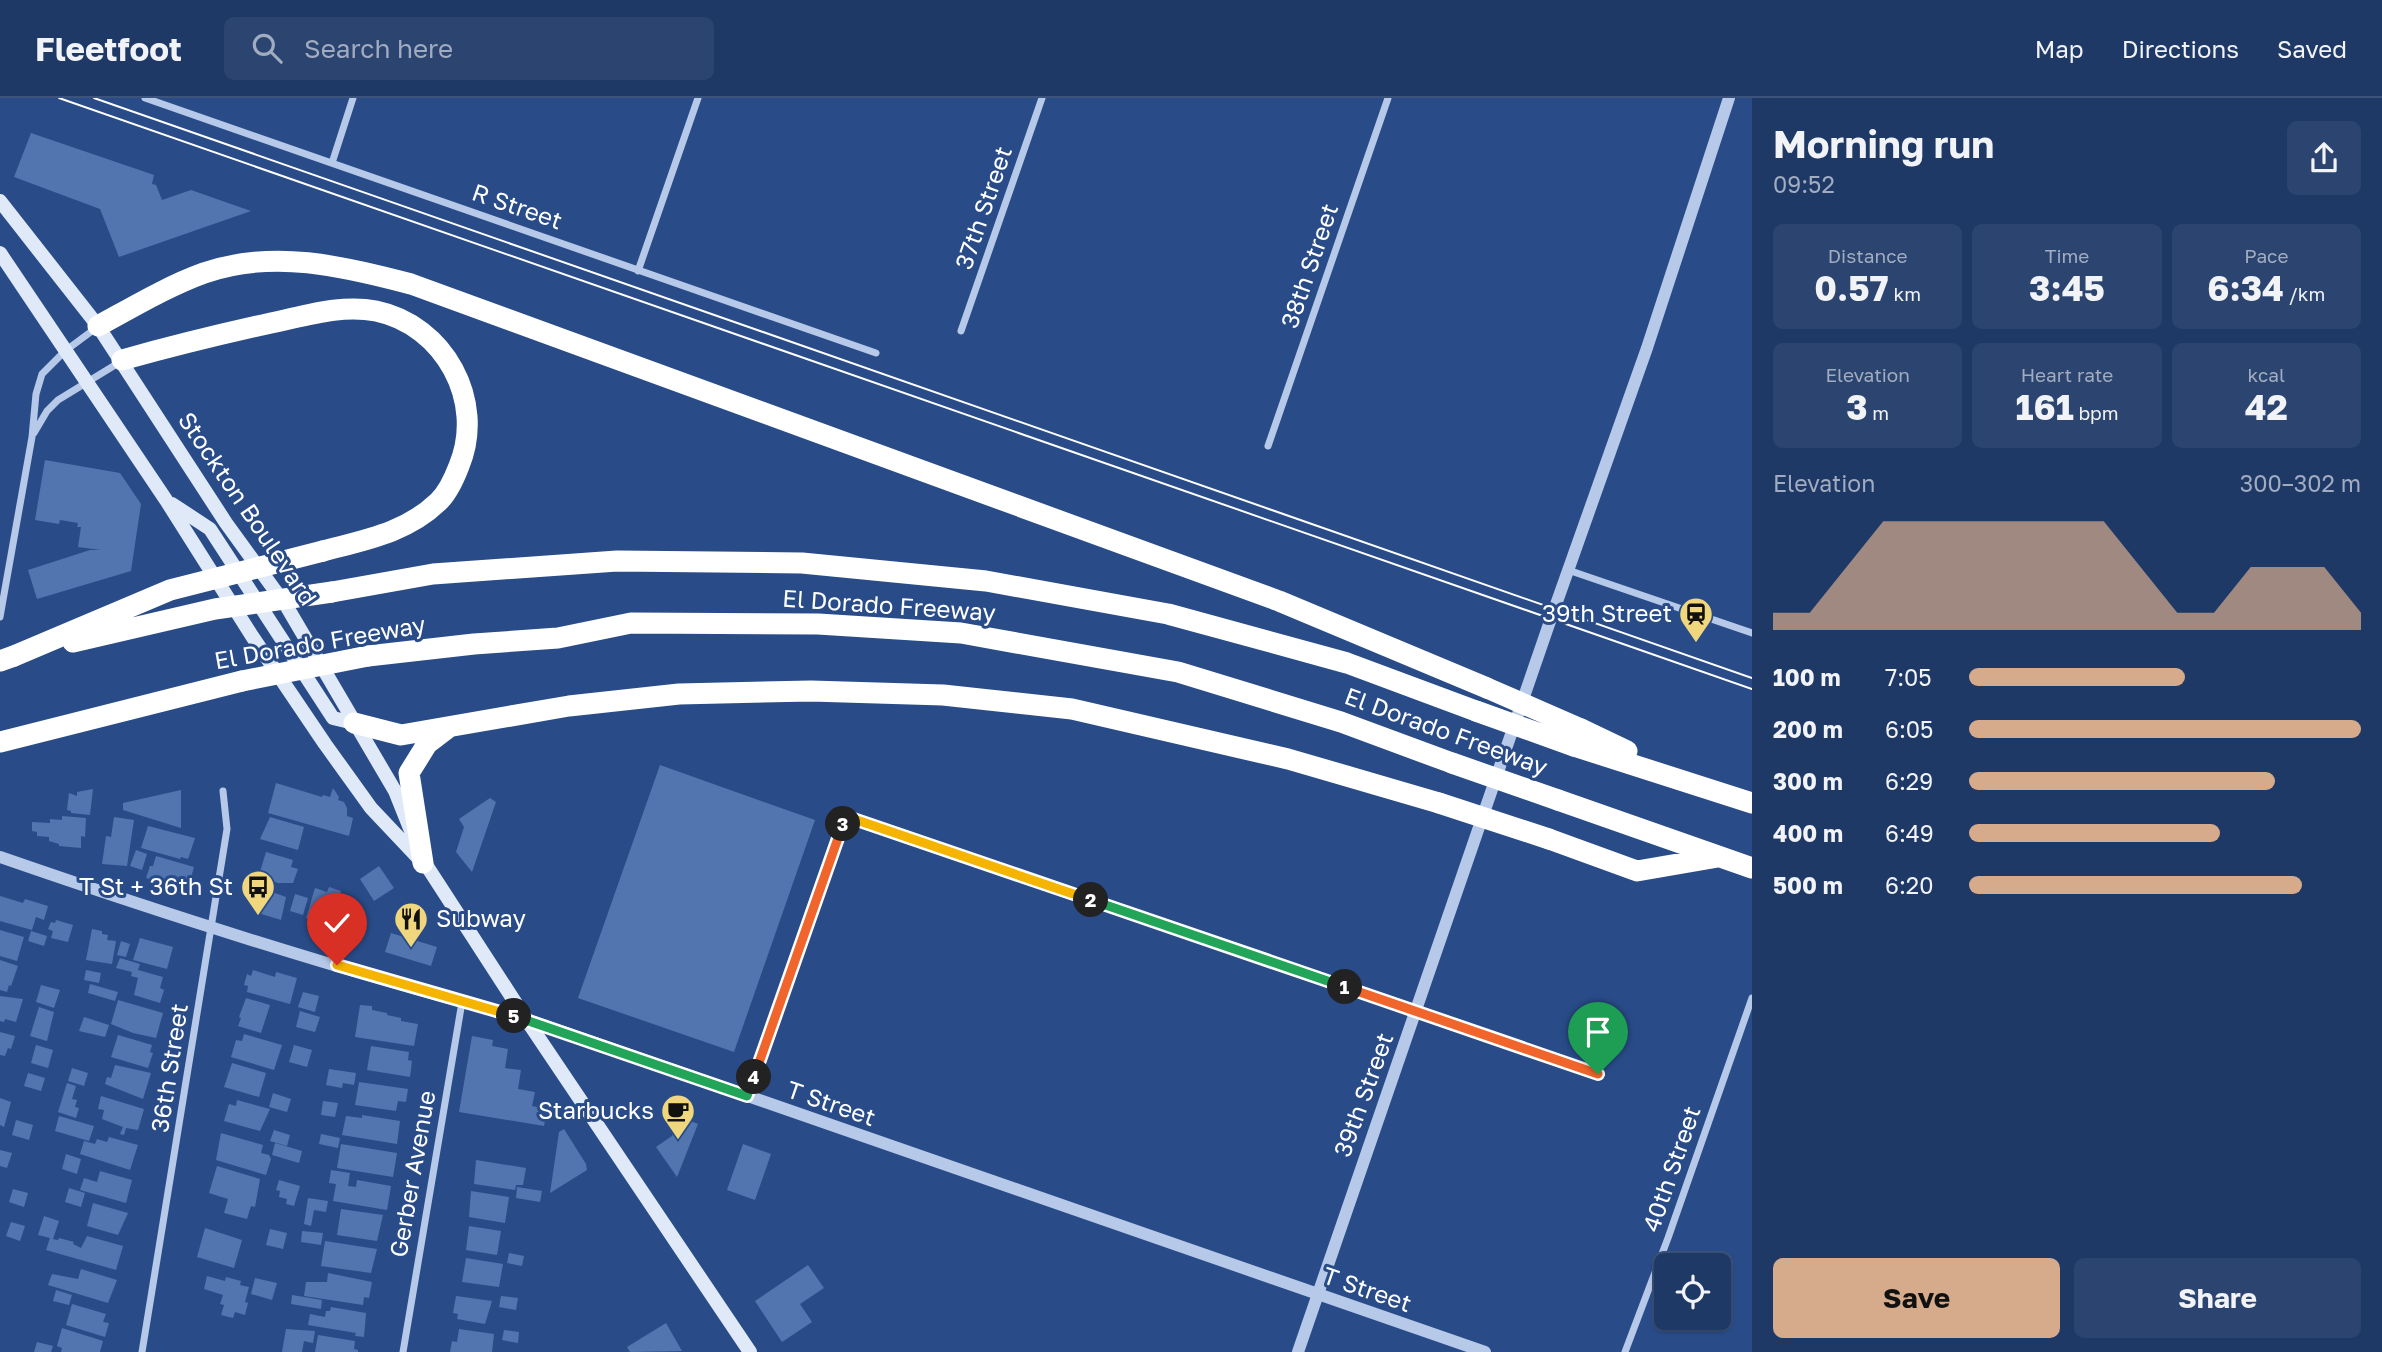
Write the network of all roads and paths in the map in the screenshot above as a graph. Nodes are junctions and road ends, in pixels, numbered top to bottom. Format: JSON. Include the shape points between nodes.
{"nodes":[{"id":1,"x":145,"y":98,"type":"edge"},
{"id":2,"x":353,"y":98,"type":"edge"},
{"id":3,"x":698,"y":98,"type":"edge"},
{"id":4,"x":1042,"y":98,"type":"edge"},
{"id":5,"x":1388,"y":98,"type":"edge"},
{"id":6,"x":1729,"y":98,"type":"edge"},
{"id":7,"x":332,"y":163,"type":"junction"},
{"id":8,"x":0,"y":201,"type":"edge"},
{"id":9,"x":0,"y":253,"type":"edge"},
{"id":10,"x":638,"y":271,"type":"junction"},
{"id":11,"x":99,"y":326,"type":"junction"},
{"id":12,"x":961,"y":331,"type":"dead end"},
{"id":13,"x":65,"y":351,"type":"junction"},
{"id":14,"x":876,"y":353,"type":"dead end"},
{"id":15,"x":122,"y":360,"type":"junction"},
{"id":16,"x":88,"y":382,"type":"junction"},
{"id":17,"x":32,"y":436,"type":"junction"},
{"id":18,"x":1268,"y":446,"type":"dead end"},
{"id":19,"x":166,"y":500,"type":"junction"},
{"id":20,"x":1568,"y":569,"type":"junction"},
{"id":21,"x":0,"y":617,"type":"edge"},
{"id":22,"x":1752,"y":633,"type":"edge"},
{"id":23,"x":7,"y":658,"type":"edge"},
{"id":24,"x":354,"y":723,"type":"junction"},
{"id":25,"x":453,"y":724,"type":"junction"},
{"id":26,"x":1577,"y":738,"type":"junction"},
{"id":27,"x":0,"y":742,"type":"edge"},
{"id":28,"x":223,"y":791,"type":"dead end"},
{"id":29,"x":1752,"y":803,"type":"edge"},
{"id":30,"x":0,"y":857,"type":"edge"},
{"id":31,"x":1720,"y":857,"type":"junction"},
{"id":32,"x":424,"y":863,"type":"junction"},
{"id":33,"x":1752,"y":868,"type":"edge"},
{"id":34,"x":213,"y":927,"type":"junction"},
{"id":35,"x":1752,"y":998,"type":"edge"},
{"id":36,"x":462,"y":1002,"type":"junction"},
{"id":37,"x":1417,"y":1012,"type":"junction"},
{"id":38,"x":526,"y":1019,"type":"junction"},
{"id":39,"x":1598,"y":1074,"type":"dead end"},
{"id":40,"x":747,"y":1096,"type":"junction"},
{"id":41,"x":1318,"y":1295,"type":"junction"},
{"id":42,"x":142,"y":1352,"type":"edge"},
{"id":43,"x":403,"y":1352,"type":"edge"},
{"id":44,"x":750,"y":1352,"type":"edge"},
{"id":45,"x":1298,"y":1352,"type":"edge"},
{"id":46,"x":1485,"y":1352,"type":"edge"},
{"id":47,"x":1625,"y":1352,"type":"edge"}],
"edges":[{"from":1,"to":7,"type":"street","name":"R Street"},
{"from":2,"to":7,"type":"street"},
{"from":3,"to":10,"type":"street"},
{"from":4,"to":12,"type":"street","name":"37th Street"},
{"from":5,"to":18,"type":"street","name":"38th Street"},
{"from":6,"to":20,"type":"street","name":"39th Street"},
{"from":7,"to":10,"type":"street","name":"R Street"},
{"from":8,"to":11,"type":"main road","name":"Stockton Boulevard"},
{"from":9,"to":13,"type":"main road","name":"Stockton Boulevard"},
{"from":10,"to":14,"type":"street","name":"R Street"},
{"from":11,"to":13,"type":"street"},
{"from":11,"to":15,"type":"main road","name":"Stockton Boulevard"},
{"from":11,"to":26,"type":"highway","bridge":true,"via":[[193,278],[237,265],[291,260],[354,269],[411,284],[1279,601],[1487,688]]},
{"from":13,"to":16,"type":"main road","name":"Stockton Boulevard"},
{"from":13,"to":17,"type":"street","via":[[42,374]]},
{"from":15,"to":16,"type":"street"},
{"from":15,"to":23,"type":"highway","bridge":true,"via":[[215,335],[341,310],[393,316],[430,338],[456,373],[467,415],[463,459],[440,500],[397,531],[170,590]]},
{"from":15,"to":24,"type":"main road","name":"Stockton Boulevard","via":[[226,523],[287,607]]},
{"from":16,"to":17,"type":"street","via":[[58,400]]},
{"from":16,"to":19,"type":"main road","name":"Stockton Boulevard"},
{"from":17,"to":21,"type":"street"},
{"from":19,"to":24,"type":"main road","via":[[210,529],[333,718]]},
{"from":19,"to":32,"type":"main road","name":"Stockton Boulevard","via":[[325,744],[371,808]]},
{"from":20,"to":22,"type":"street"},
{"from":20,"to":37,"type":"street","name":"39th Street"},
{"from":23,"to":26,"type":"highway","name":"El Dorado Freeway","bridge":true,"via":[[215,608],[433,574],[617,561],[802,563],[986,581],[1168,614],[1347,663],[1476,711]]},
{"from":24,"to":25,"type":"highway","via":[[401,735]]},
{"from":24,"to":32,"type":"main road","name":"Stockton Boulevard","via":[[396,791]]},
{"from":25,"to":31,"type":"highway","bridge":true,"via":[[679,694],[943,695],[1072,709],[1288,759],[1440,803],[1637,871]]},
{"from":25,"to":32,"type":"highway","via":[[427,744],[409,773]]},
{"from":26,"to":29,"type":"highway"},
{"from":27,"to":31,"type":"highway","name":"El Dorado Freeway","bridge":true,"via":[[242,681],[368,656],[558,638],[631,623],[818,624],[961,633],[1178,673],[1341,722]]},
{"from":28,"to":34,"type":"street","name":"36th Street","via":[[228,829]]},
{"from":30,"to":34,"type":"street","name":"T Street"},
{"from":31,"to":33,"type":"highway","name":"El Dorado Freeway"},
{"from":32,"to":38,"type":"main road","name":"Stockton Boulevard"},
{"from":34,"to":36,"type":"street","name":"T Street"},
{"from":34,"to":42,"type":"street","name":"36th Street"},
{"from":35,"to":47,"type":"street","name":"40th Street"},
{"from":36,"to":38,"type":"street","name":"T Street"},
{"from":36,"to":43,"type":"street","name":"Gerber Avenue"},
{"from":37,"to":39,"type":"street"},
{"from":37,"to":40,"type":"street","via":[[845,816]]},
{"from":37,"to":41,"type":"street","name":"39th Street"},
{"from":38,"to":40,"type":"street","name":"T Street"},
{"from":38,"to":44,"type":"main road","name":"Stockton Boulevard"},
{"from":40,"to":41,"type":"street","name":"T Street"},
{"from":41,"to":45,"type":"street","name":"39th Street"},
{"from":41,"to":46,"type":"street","name":"T Street"}]}
